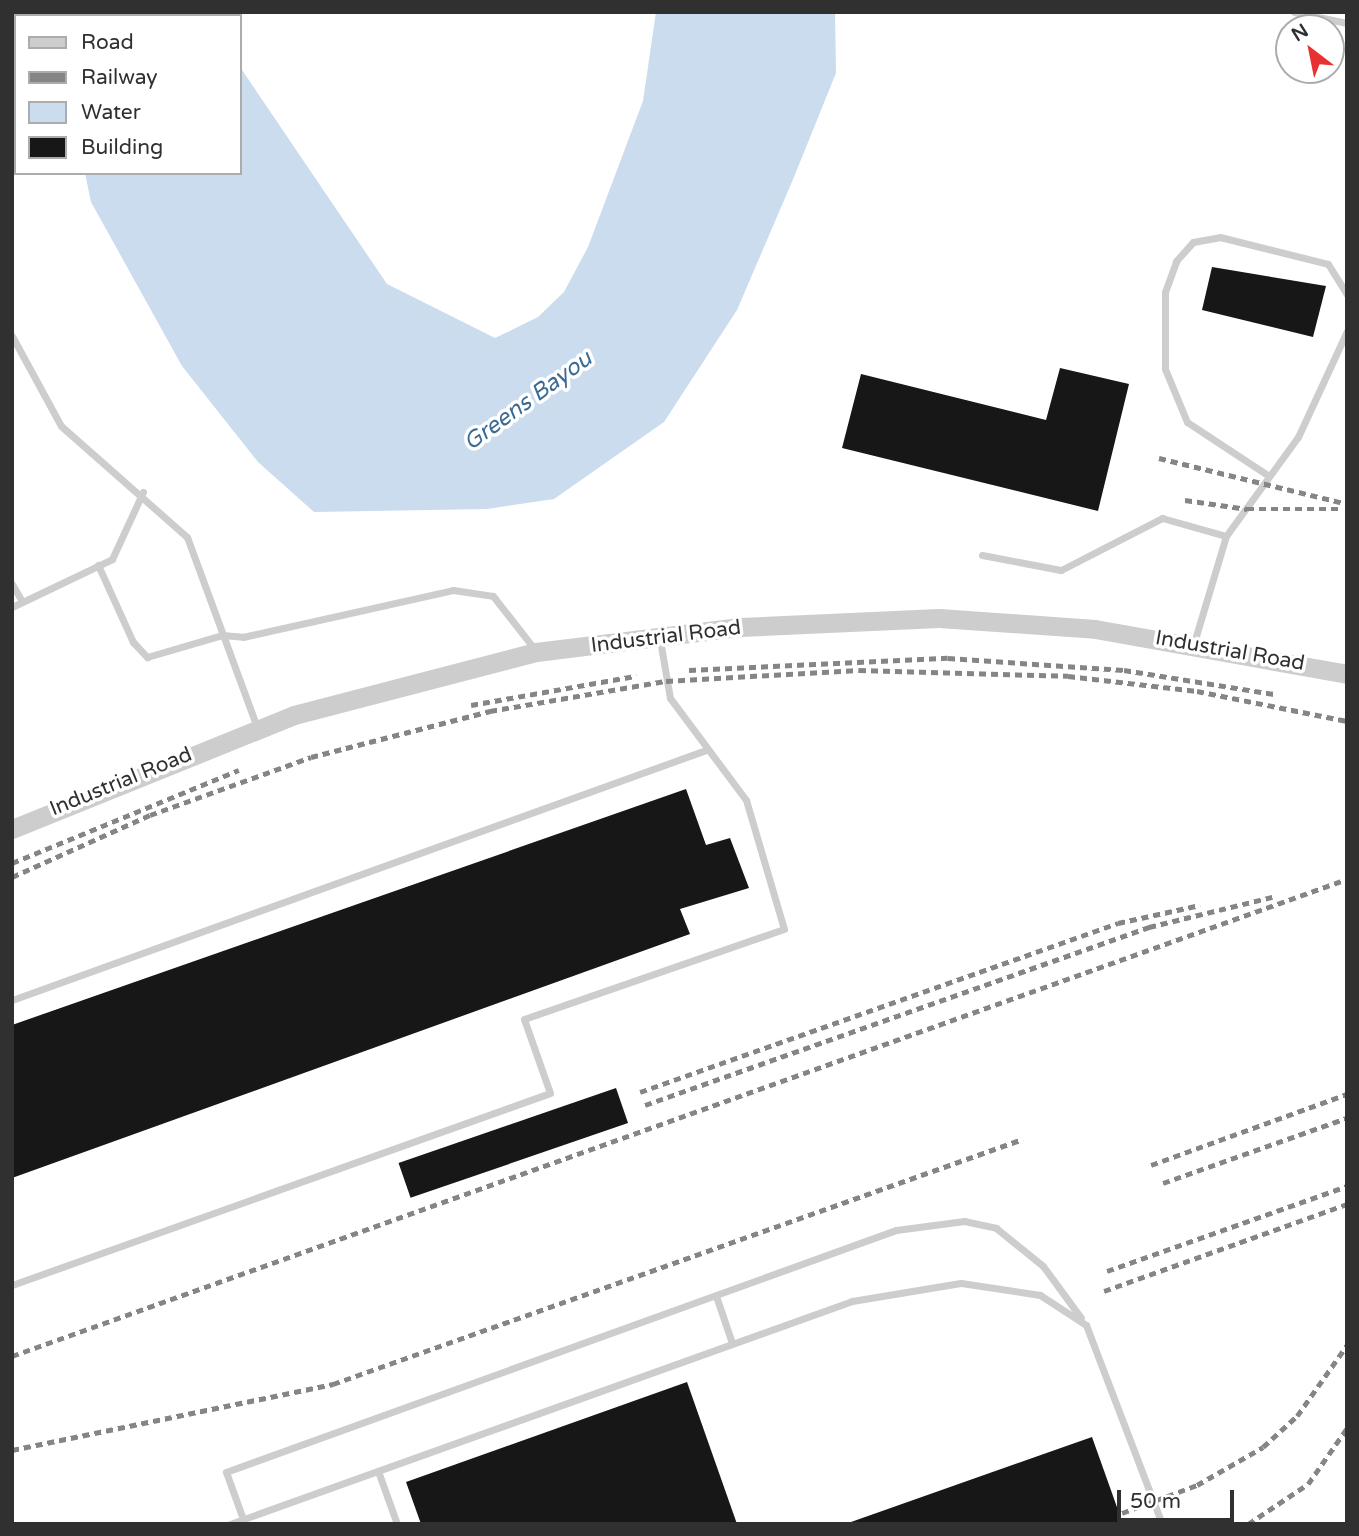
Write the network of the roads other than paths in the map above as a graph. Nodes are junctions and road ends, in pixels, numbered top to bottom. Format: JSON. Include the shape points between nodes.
{"nodes":[{"id":1,"x":1294,"y":12,"type":"edge"},
{"id":2,"x":1347,"y":23,"type":"edge"},
{"id":3,"x":1347,"y":294,"type":"edge"},
{"id":4,"x":1347,"y":331,"type":"edge"},
{"id":5,"x":12,"y":335,"type":"edge"},
{"id":6,"x":1269,"y":476,"type":"junction"},
{"id":7,"x":143,"y":492,"type":"junction"},
{"id":8,"x":1226,"y":536,"type":"junction"},
{"id":9,"x":982,"y":555,"type":"dead end"},
{"id":10,"x":99,"y":565,"type":"junction"},
{"id":11,"x":12,"y":584,"type":"edge"},
{"id":12,"x":22,"y":601,"type":"junction"},
{"id":13,"x":12,"y":607,"type":"edge"},
{"id":14,"x":222,"y":635,"type":"junction"},
{"id":15,"x":660,"y":640,"type":"junction"},
{"id":16,"x":1194,"y":643,"type":"junction"},
{"id":17,"x":536,"y":652,"type":"junction"},
{"id":18,"x":1347,"y":674,"type":"edge"},
{"id":19,"x":257,"y":728,"type":"junction"},
{"id":20,"x":706,"y":750,"type":"junction"},
{"id":21,"x":12,"y":829,"type":"edge"},
{"id":22,"x":12,"y":1000,"type":"edge"},
{"id":23,"x":12,"y":1285,"type":"edge"},
{"id":24,"x":716,"y":1296,"type":"junction"},
{"id":25,"x":1086,"y":1325,"type":"junction"},
{"id":26,"x":732,"y":1343,"type":"junction"},
{"id":27,"x":378,"y":1471,"type":"junction"},
{"id":28,"x":243,"y":1519,"type":"junction"},
{"id":29,"x":230,"y":1524,"type":"edge"},
{"id":30,"x":397,"y":1524,"type":"edge"},
{"id":31,"x":1162,"y":1524,"type":"edge"}],
"edges":[{"from":1,"to":2,"type":"lane"},
{"from":3,"to":6,"type":"lane","via":[[1328,264],[1220,237],[1193,242],[1176,261],[1165,292],[1165,369],[1187,422]]},
{"from":4,"to":6,"type":"lane","via":[[1298,437]]},
{"from":5,"to":7,"type":"lane","via":[[61,426]]},
{"from":6,"to":8,"type":"lane"},
{"from":7,"to":10,"type":"lane","via":[[112,559]]},
{"from":7,"to":14,"type":"lane","via":[[187,537]]},
{"from":8,"to":9,"type":"lane","via":[[1161,518],[1062,570]]},
{"from":8,"to":16,"type":"lane"},
{"from":10,"to":12,"type":"lane"},
{"from":10,"to":14,"type":"lane","via":[[140,654],[159,658]]},
{"from":11,"to":12,"type":"lane"},
{"from":12,"to":13,"type":"lane"},
{"from":14,"to":17,"type":"lane","via":[[243,637],[453,590],[481,591],[506,610]]},
{"from":14,"to":19,"type":"lane"},
{"from":15,"to":16,"type":"street","name":"Industrial Road","via":[[740,627],[939,618]]},
{"from":15,"to":17,"type":"street","name":"Industrial Road"},
{"from":15,"to":20,"type":"lane","via":[[670,698]]},
{"from":16,"to":18,"type":"street","name":"Industrial Road"},
{"from":17,"to":19,"type":"street","name":"Industrial Road"},
{"from":19,"to":21,"type":"street","name":"Industrial Road"},
{"from":20,"to":22,"type":"lane"},
{"from":20,"to":23,"type":"lane","via":[[746,800],[784,929],[524,1018],[550,1093]]},
{"from":24,"to":25,"type":"lane","via":[[896,1230],[964,1221],[1016,1239]]},
{"from":24,"to":26,"type":"lane"},
{"from":24,"to":28,"type":"lane","via":[[226,1472]]},
{"from":25,"to":26,"type":"lane","via":[[1040,1295],[961,1283],[852,1301]]},
{"from":25,"to":31,"type":"lane"},
{"from":26,"to":27,"type":"lane"},
{"from":27,"to":28,"type":"lane"},
{"from":27,"to":30,"type":"lane"},
{"from":28,"to":29,"type":"lane"}]}
